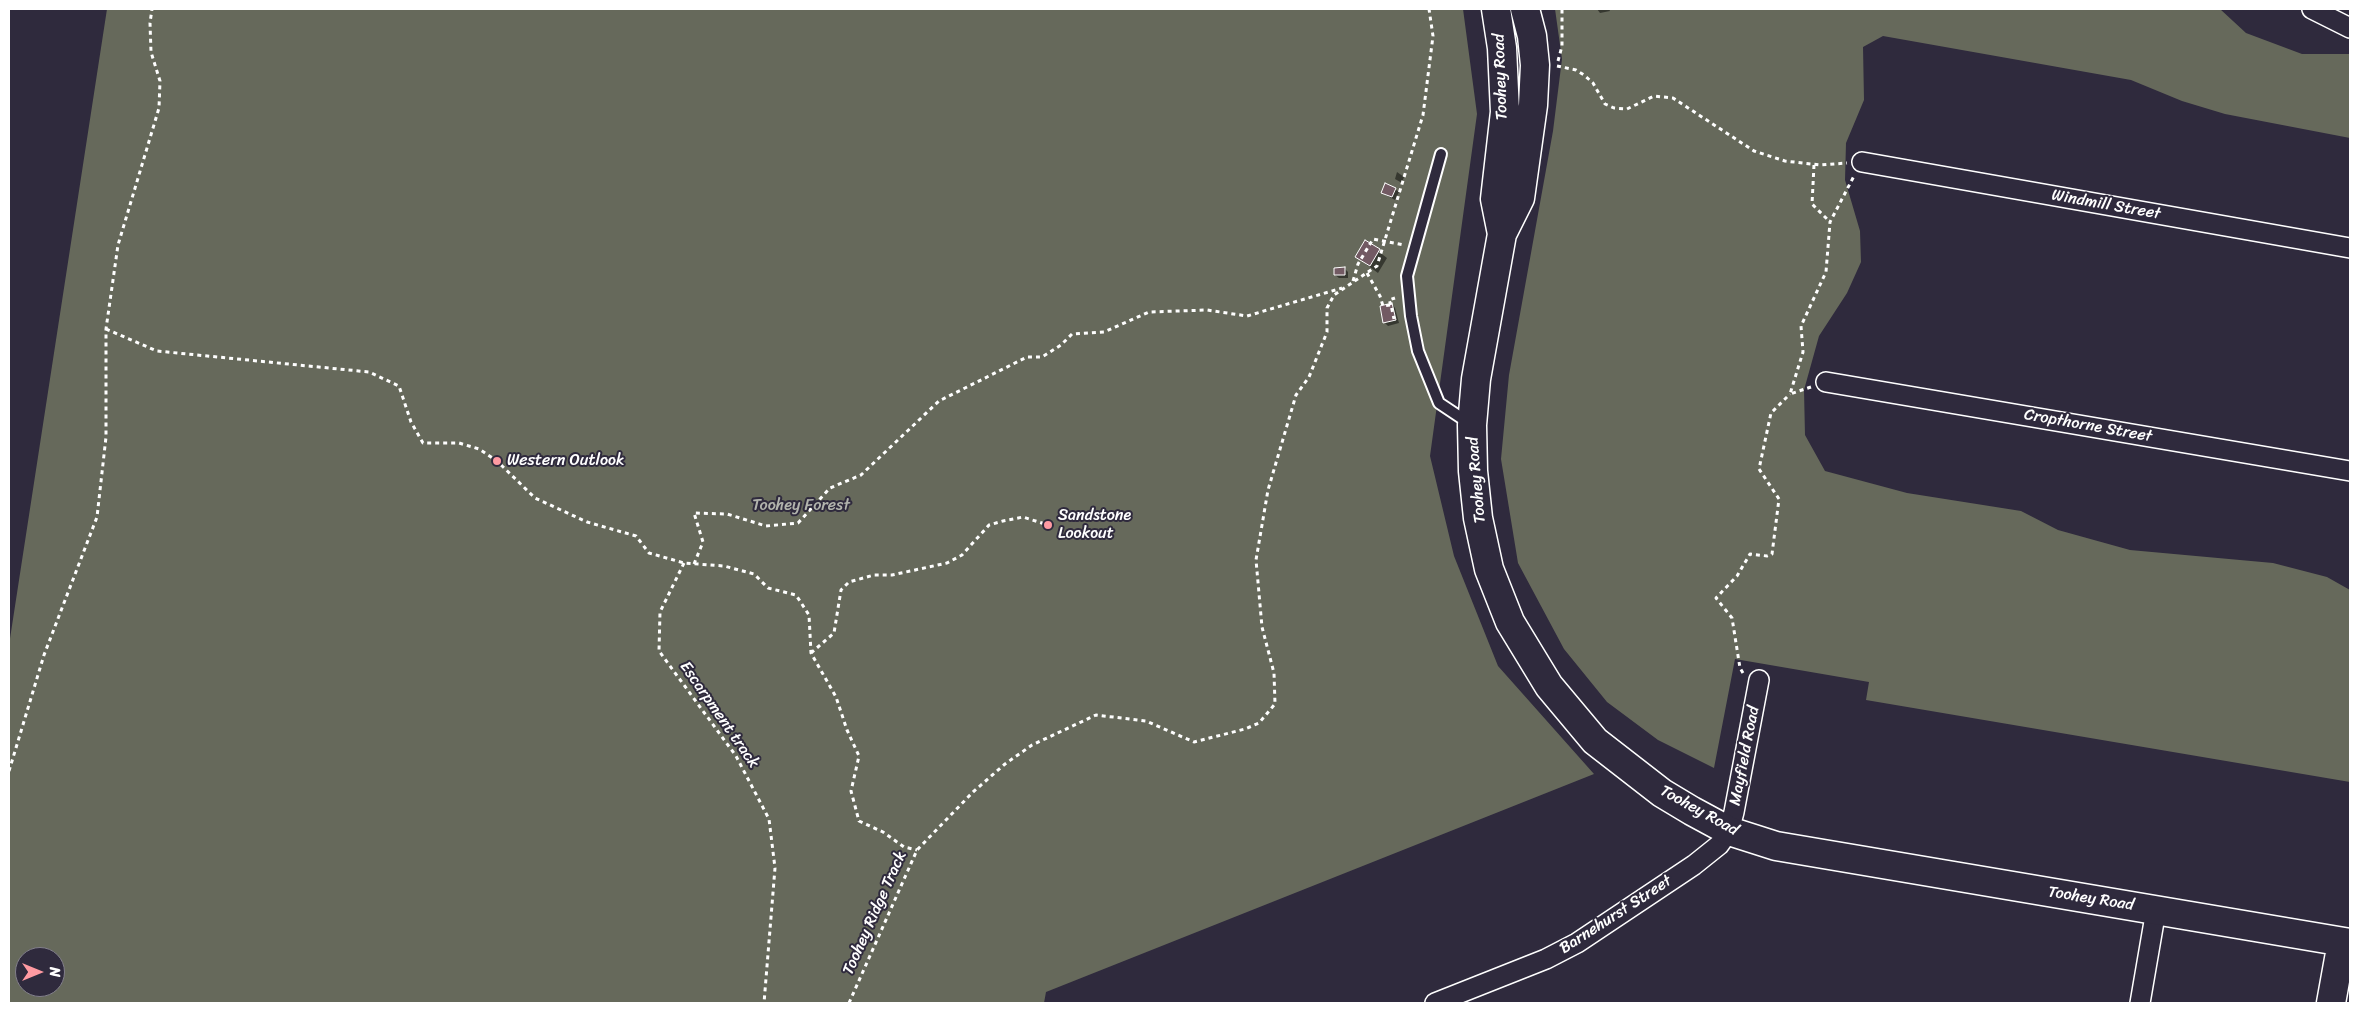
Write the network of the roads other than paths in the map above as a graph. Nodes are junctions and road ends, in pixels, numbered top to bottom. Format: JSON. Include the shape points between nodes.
{"nodes":[{"id":1,"x":1496,"y":9,"type":"edge"},
{"id":2,"x":1525,"y":9,"type":"edge"},
{"id":3,"x":2312,"y":9,"type":"edge"},
{"id":4,"x":2350,"y":28,"type":"edge"},
{"id":5,"x":1441,"y":154,"type":"dead end"},
{"id":6,"x":1862,"y":162,"type":"road end"},
{"id":7,"x":1502,"y":234,"type":"junction"},
{"id":8,"x":2350,"y":248,"type":"edge"},
{"id":9,"x":1826,"y":382,"type":"road end"},
{"id":10,"x":1472,"y":425,"type":"junction"},
{"id":11,"x":2350,"y":470,"type":"edge"},
{"id":12,"x":1759,"y":685,"type":"road end"},
{"id":13,"x":1729,"y":831,"type":"junction"},
{"id":14,"x":2156,"y":910,"type":"junction"},
{"id":15,"x":2346,"y":943,"type":"edge"},
{"id":16,"x":1435,"y":1003,"type":"edge"},
{"id":17,"x":2140,"y":1003,"type":"edge"},
{"id":18,"x":2331,"y":1003,"type":"edge"}],
"edges":[{"from":1,"to":7,"type":"main road","name":"Toohey Road","via":[[1502,48],[1505,112],[1495,199]]},
{"from":2,"to":7,"type":"main road","name":"Toohey Road","via":[[1535,65],[1533,105],[1520,198]]},
{"from":3,"to":4,"type":"street"},
{"from":5,"to":10,"type":"lane","via":[[1407,276],[1411,316],[1418,351],[1439,403]]},
{"from":6,"to":8,"type":"street","name":"Windmill Street"},
{"from":7,"to":10,"type":"main road","name":"Toohey Road","via":[[1476,379]]},
{"from":9,"to":11,"type":"street","name":"Cropthorne Street"},
{"from":10,"to":13,"type":"main road","name":"Toohey Road","via":[[1478,518],[1489,569],[1510,622],[1549,686],[1595,741],[1662,793]]},
{"from":12,"to":13,"type":"street","name":"Mayfield Road"},
{"from":13,"to":14,"type":"main road","name":"Toohey Road","via":[[1776,846],[1813,853]]},
{"from":13,"to":16,"type":"street","name":"Barnehurst Street","via":[[1719,845],[1694,865],[1577,943],[1546,959]]},
{"from":14,"to":15,"type":"main road","name":"Toohey Road"},
{"from":14,"to":17,"type":"street"},
{"from":15,"to":18,"type":"main road"}]}
